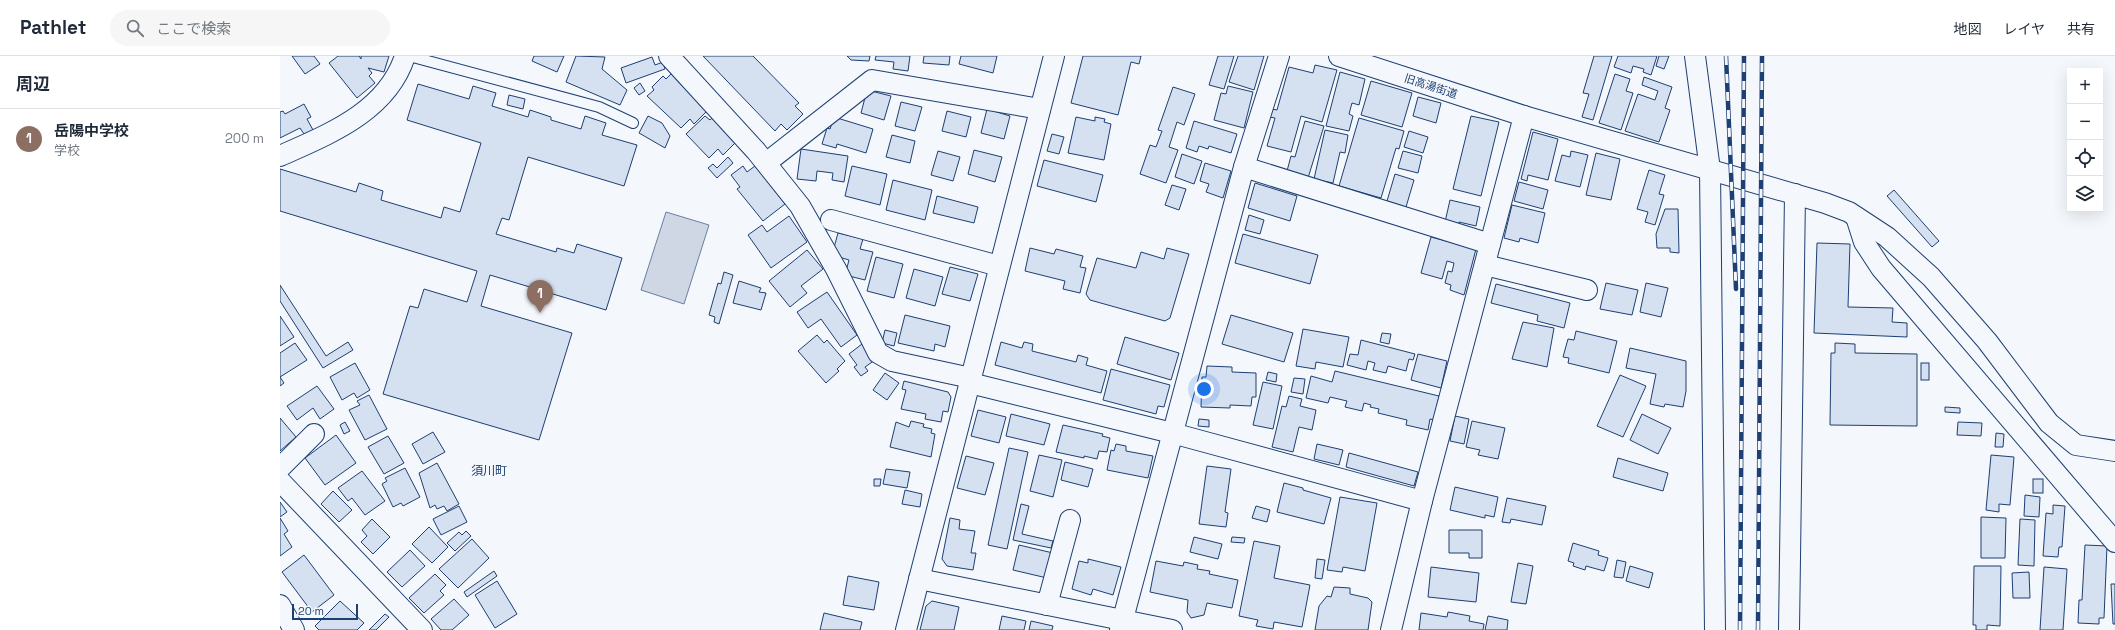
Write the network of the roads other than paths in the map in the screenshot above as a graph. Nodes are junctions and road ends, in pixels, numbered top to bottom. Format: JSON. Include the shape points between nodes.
{"nodes":[{"id":1,"x":405,"y":56,"type":"edge"},
{"id":2,"x":409,"y":56,"type":"edge"},
{"id":3,"x":669,"y":56,"type":"edge"},
{"id":4,"x":1054,"y":56,"type":"edge"},
{"id":5,"x":1279,"y":56,"type":"edge"},
{"id":6,"x":1339,"y":56,"type":"edge"},
{"id":7,"x":1695,"y":56,"type":"edge"},
{"id":8,"x":1385,"y":63,"type":"edge"},
{"id":9,"x":1040,"y":109,"type":"junction"},
{"id":10,"x":1524,"y":116,"type":"junction"},
{"id":11,"x":633,"y":123,"type":"dead end"},
{"id":12,"x":280,"y":156,"type":"edge"},
{"id":13,"x":766,"y":163,"type":"junction"},
{"id":14,"x":1244,"y":167,"type":"junction"},
{"id":15,"x":1710,"y":170,"type":"junction"},
{"id":16,"x":1795,"y":194,"type":"junction"},
{"id":17,"x":1856,"y":217,"type":"junction"},
{"id":18,"x":831,"y":220,"type":"dead end"},
{"id":19,"x":1490,"y":244,"type":"junction"},
{"id":20,"x":1485,"y":265,"type":"junction"},
{"id":21,"x":999,"y":266,"type":"junction"},
{"id":22,"x":1587,"y":290,"type":"dead end"},
{"id":23,"x":970,"y":380,"type":"junction"},
{"id":24,"x":1172,"y":433,"type":"junction"},
{"id":25,"x":314,"y":434,"type":"dead end"},
{"id":26,"x":2115,"y":451,"type":"edge"},
{"id":27,"x":280,"y":468,"type":"edge"},
{"id":28,"x":280,"y":481,"type":"edge"},
{"id":29,"x":1422,"y":501,"type":"junction"},
{"id":30,"x":1070,"y":520,"type":"dead end"},
{"id":31,"x":2115,"y":542,"type":"edge"},
{"id":32,"x":919,"y":579,"type":"junction"},
{"id":33,"x":280,"y":605,"type":"edge"},
{"id":34,"x":1047,"y":605,"type":"junction"},
{"id":35,"x":1121,"y":625,"type":"edge"},
{"id":36,"x":294,"y":630,"type":"edge"},
{"id":37,"x":422,"y":630,"type":"edge"},
{"id":38,"x":906,"y":630,"type":"edge"},
{"id":39,"x":1172,"y":630,"type":"edge"},
{"id":40,"x":1391,"y":630,"type":"edge"},
{"id":41,"x":1716,"y":630,"type":"edge"},
{"id":42,"x":1789,"y":630,"type":"edge"}],
"edges":[{"from":1,"to":12,"type":"street","via":[[386,90],[369,108],[339,129]]},
{"from":2,"to":11,"type":"lane","via":[[599,107]]},
{"from":3,"to":13,"type":"street"},
{"from":4,"to":9,"type":"street"},
{"from":5,"to":14,"type":"street"},
{"from":6,"to":8,"type":"street","name":"旧高湯街道"},
{"from":7,"to":15,"type":"street"},
{"from":8,"to":10,"type":"street","name":"旧高湯街道"},
{"from":9,"to":13,"type":"street","via":[[872,80]]},
{"from":9,"to":21,"type":"street"},
{"from":10,"to":15,"type":"street","name":"旧高湯街道"},
{"from":10,"to":19,"type":"street"},
{"from":13,"to":23,"type":"street","via":[[800,206],[836,269],[878,352],[892,361]]},
{"from":14,"to":19,"type":"street"},
{"from":14,"to":24,"type":"street"},
{"from":15,"to":16,"type":"street","name":"旧高湯街道"},
{"from":15,"to":41,"type":"street"},
{"from":16,"to":17,"type":"street","name":"旧高湯街道","via":[[1825,203]]},
{"from":16,"to":42,"type":"street"},
{"from":17,"to":26,"type":"street","name":"旧高湯街道","via":[[1887,237],[1931,277],[1987,341],[2049,424],[2076,445]]},
{"from":17,"to":31,"type":"street","via":[[1864,242],[1881,268]]},
{"from":18,"to":21,"type":"street"},
{"from":19,"to":20,"type":"street"},
{"from":20,"to":22,"type":"street"},
{"from":20,"to":29,"type":"street"},
{"from":21,"to":23,"type":"street"},
{"from":23,"to":24,"type":"street"},
{"from":23,"to":32,"type":"street"},
{"from":24,"to":29,"type":"street"},
{"from":24,"to":35,"type":"street"},
{"from":25,"to":27,"type":"street"},
{"from":28,"to":37,"type":"street"},
{"from":29,"to":40,"type":"street"},
{"from":30,"to":34,"type":"street"},
{"from":32,"to":34,"type":"street"},
{"from":32,"to":38,"type":"street"},
{"from":33,"to":36,"type":"street"},
{"from":34,"to":35,"type":"street"},
{"from":35,"to":39,"type":"street"}]}
